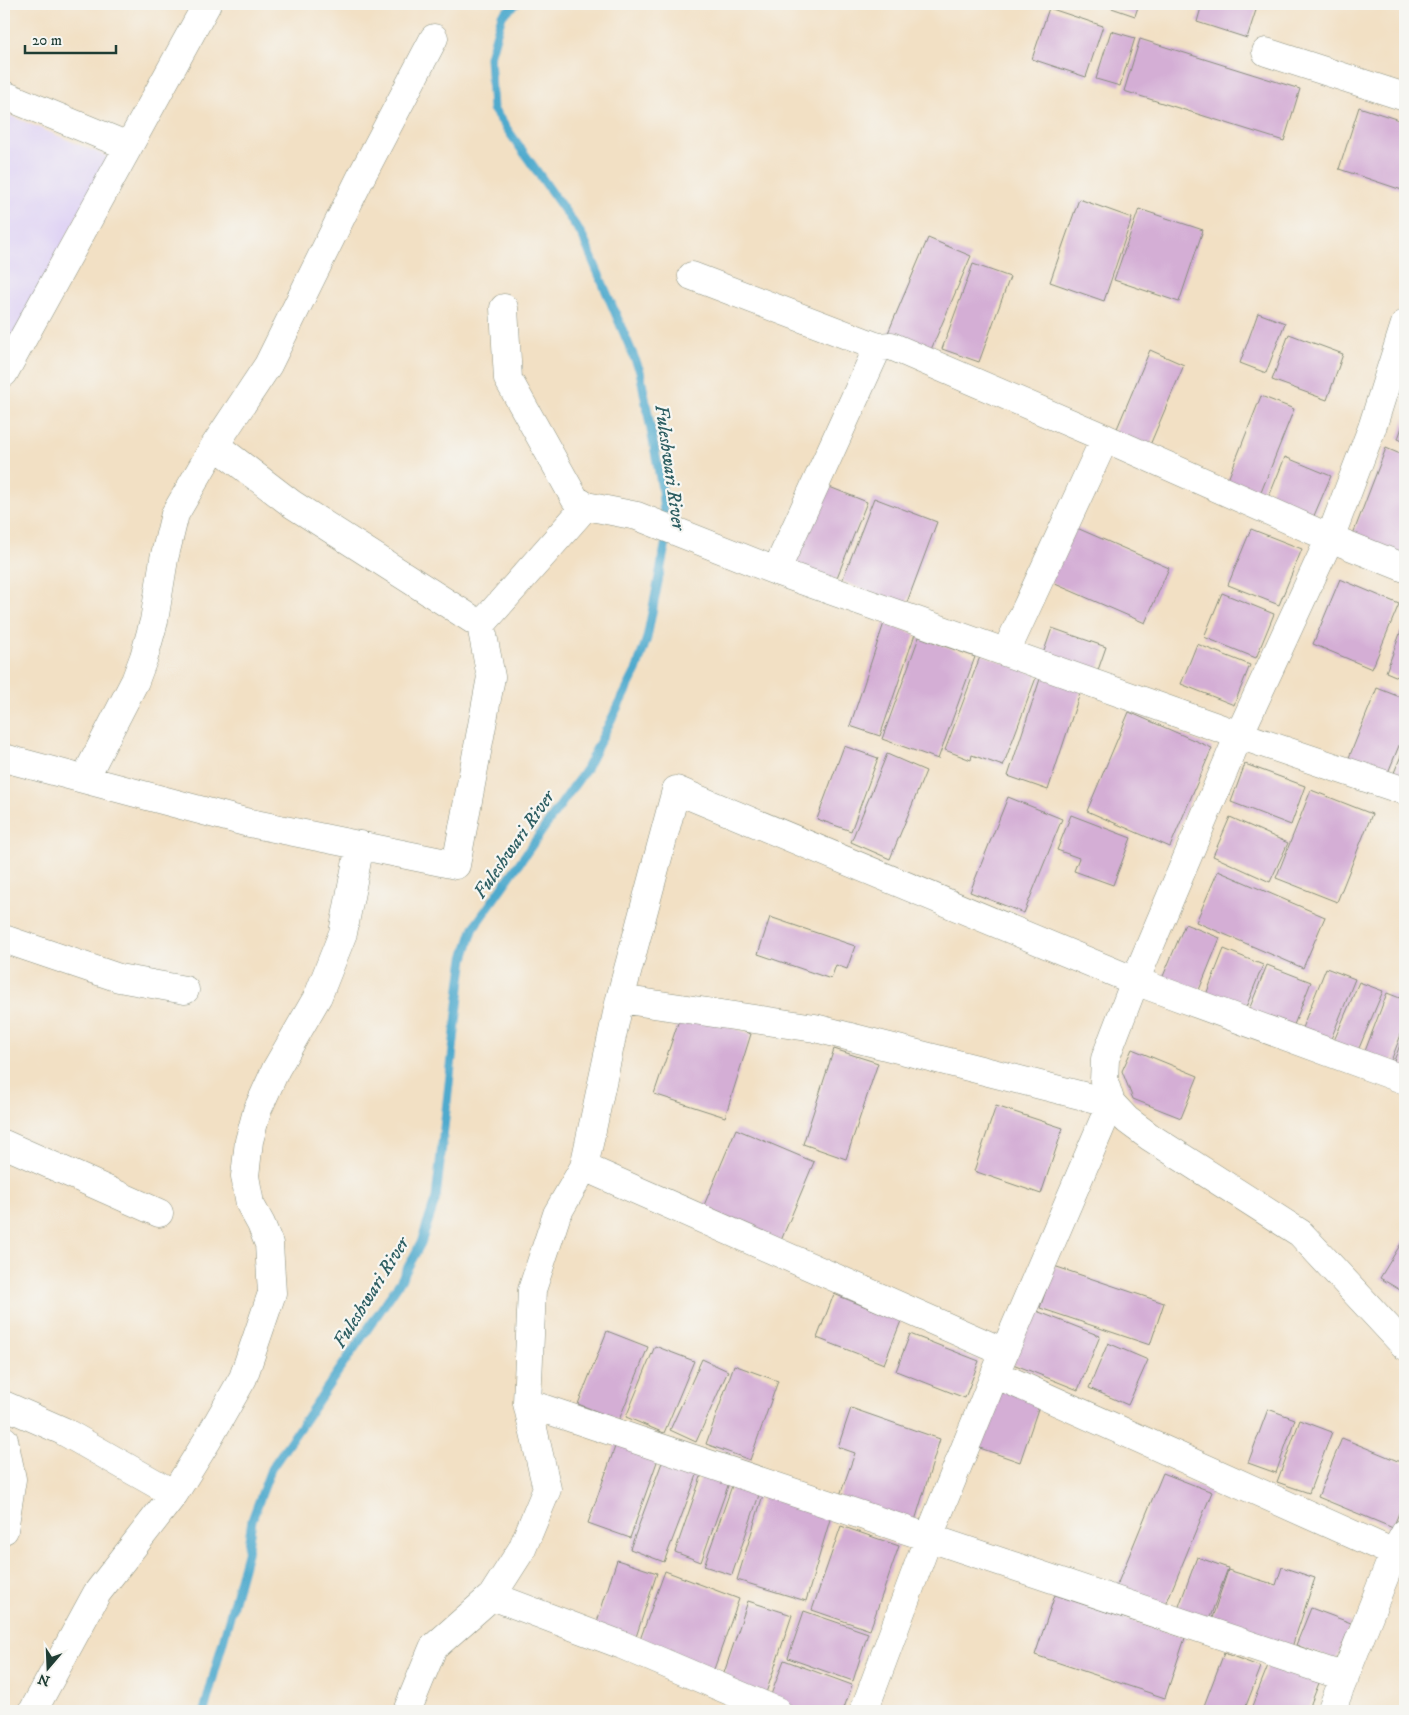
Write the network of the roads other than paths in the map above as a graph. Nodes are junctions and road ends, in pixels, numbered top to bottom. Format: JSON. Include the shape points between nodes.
{"nodes":[{"id":1,"x":207,"y":4,"type":"edge"},
{"id":2,"x":434,"y":38,"type":"dead end"},
{"id":3,"x":1266,"y":52,"type":"dead end"},
{"id":4,"x":4,"y":95,"type":"edge"},
{"id":5,"x":1405,"y":97,"type":"edge"},
{"id":6,"x":128,"y":146,"type":"junction"},
{"id":7,"x":692,"y":276,"type":"dead end"},
{"id":8,"x":504,"y":308,"type":"dead end"},
{"id":9,"x":1405,"y":324,"type":"edge"},
{"id":10,"x":878,"y":347,"type":"junction"},
{"id":11,"x":4,"y":373,"type":"edge"},
{"id":12,"x":1105,"y":438,"type":"junction"},
{"id":13,"x":215,"y":444,"type":"junction"},
{"id":14,"x":586,"y":506,"type":"junction"},
{"id":15,"x":1330,"y":538,"type":"junction"},
{"id":16,"x":1405,"y":568,"type":"edge"},
{"id":17,"x":776,"y":571,"type":"junction"},
{"id":18,"x":481,"y":625,"type":"junction"},
{"id":19,"x":1006,"y":652,"type":"junction"},
{"id":20,"x":1239,"y":735,"type":"junction"},
{"id":21,"x":4,"y":758,"type":"edge"},
{"id":22,"x":85,"y":778,"type":"junction"},
{"id":23,"x":1405,"y":791,"type":"edge"},
{"id":24,"x":360,"y":845,"type":"junction"},
{"id":25,"x":4,"y":939,"type":"edge"},
{"id":26,"x":1135,"y":981,"type":"junction"},
{"id":27,"x":184,"y":990,"type":"dead end"},
{"id":28,"x":620,"y":998,"type":"junction"},
{"id":29,"x":1405,"y":1080,"type":"edge"},
{"id":30,"x":1111,"y":1103,"type":"junction"},
{"id":31,"x":4,"y":1144,"type":"edge"},
{"id":32,"x":584,"y":1167,"type":"junction"},
{"id":33,"x":159,"y":1213,"type":"dead end"},
{"id":34,"x":1405,"y":1346,"type":"edge"},
{"id":35,"x":1000,"y":1363,"type":"junction"},
{"id":36,"x":528,"y":1403,"type":"junction"},
{"id":37,"x":4,"y":1405,"type":"edge"},
{"id":38,"x":4,"y":1440,"type":"edge"},
{"id":39,"x":174,"y":1494,"type":"junction"},
{"id":40,"x":4,"y":1530,"type":"edge"},
{"id":41,"x":928,"y":1539,"type":"junction"},
{"id":42,"x":1400,"y":1543,"type":"edge"},
{"id":43,"x":492,"y":1596,"type":"junction"},
{"id":44,"x":1345,"y":1677,"type":"junction"},
{"id":45,"x":33,"y":1711,"type":"edge"},
{"id":46,"x":407,"y":1711,"type":"edge"},
{"id":47,"x":777,"y":1711,"type":"edge"},
{"id":48,"x":864,"y":1711,"type":"edge"},
{"id":49,"x":1331,"y":1711,"type":"edge"}],
"edges":[{"from":1,"to":6,"type":"street"},
{"from":2,"to":13,"type":"street","via":[[268,365]]},
{"from":3,"to":5,"type":"street"},
{"from":4,"to":6,"type":"street"},
{"from":6,"to":11,"type":"street"},
{"from":7,"to":10,"type":"street"},
{"from":8,"to":14,"type":"street","via":[[508,379],[575,499]]},
{"from":9,"to":15,"type":"street","via":[[1372,428]]},
{"from":10,"to":12,"type":"street","via":[[890,346]]},
{"from":10,"to":17,"type":"street"},
{"from":12,"to":15,"type":"street"},
{"from":12,"to":19,"type":"street"},
{"from":13,"to":18,"type":"street","via":[[292,504]]},
{"from":13,"to":22,"type":"street","via":[[175,514],[144,657],[127,699]]},
{"from":14,"to":17,"type":"street","via":[[637,516]]},
{"from":14,"to":18,"type":"street"},
{"from":15,"to":16,"type":"street"},
{"from":15,"to":20,"type":"street"},
{"from":17,"to":19,"type":"street"},
{"from":18,"to":24,"type":"street","via":[[491,677],[456,865]]},
{"from":19,"to":20,"type":"street"},
{"from":20,"to":23,"type":"street"},
{"from":20,"to":26,"type":"street"},
{"from":21,"to":22,"type":"street"},
{"from":22,"to":24,"type":"street","via":[[245,822]]},
{"from":24,"to":39,"type":"street","via":[[343,933],[318,996],[276,1068],[257,1110],[249,1141],[245,1176],[250,1204],[268,1244],[272,1294],[243,1378]]},
{"from":25,"to":27,"type":"street","via":[[119,978]]},
{"from":26,"to":28,"type":"street","via":[[676,790]]},
{"from":26,"to":29,"type":"street"},
{"from":26,"to":30,"type":"street","via":[[1105,1059],[1104,1081]]},
{"from":28,"to":30,"type":"street","via":[[815,1028]]},
{"from":28,"to":32,"type":"street"},
{"from":30,"to":34,"type":"street","via":[[1150,1137],[1300,1233]]},
{"from":30,"to":35,"type":"street"},
{"from":31,"to":33,"type":"street"},
{"from":32,"to":35,"type":"street"},
{"from":32,"to":36,"type":"street","via":[[557,1214],[532,1290]]},
{"from":35,"to":41,"type":"street"},
{"from":35,"to":42,"type":"street"},
{"from":36,"to":41,"type":"street"},
{"from":36,"to":43,"type":"street","via":[[547,1489],[522,1549]]},
{"from":37,"to":39,"type":"street","via":[[63,1431]]},
{"from":38,"to":40,"type":"street","via":[[12,1479]]},
{"from":39,"to":45,"type":"street","via":[[98,1593]]},
{"from":41,"to":44,"type":"street"},
{"from":41,"to":48,"type":"street"},
{"from":42,"to":44,"type":"street"},
{"from":43,"to":46,"type":"street","via":[[432,1648]]},
{"from":43,"to":47,"type":"street","via":[[622,1645]]},
{"from":44,"to":49,"type":"street"}]}
